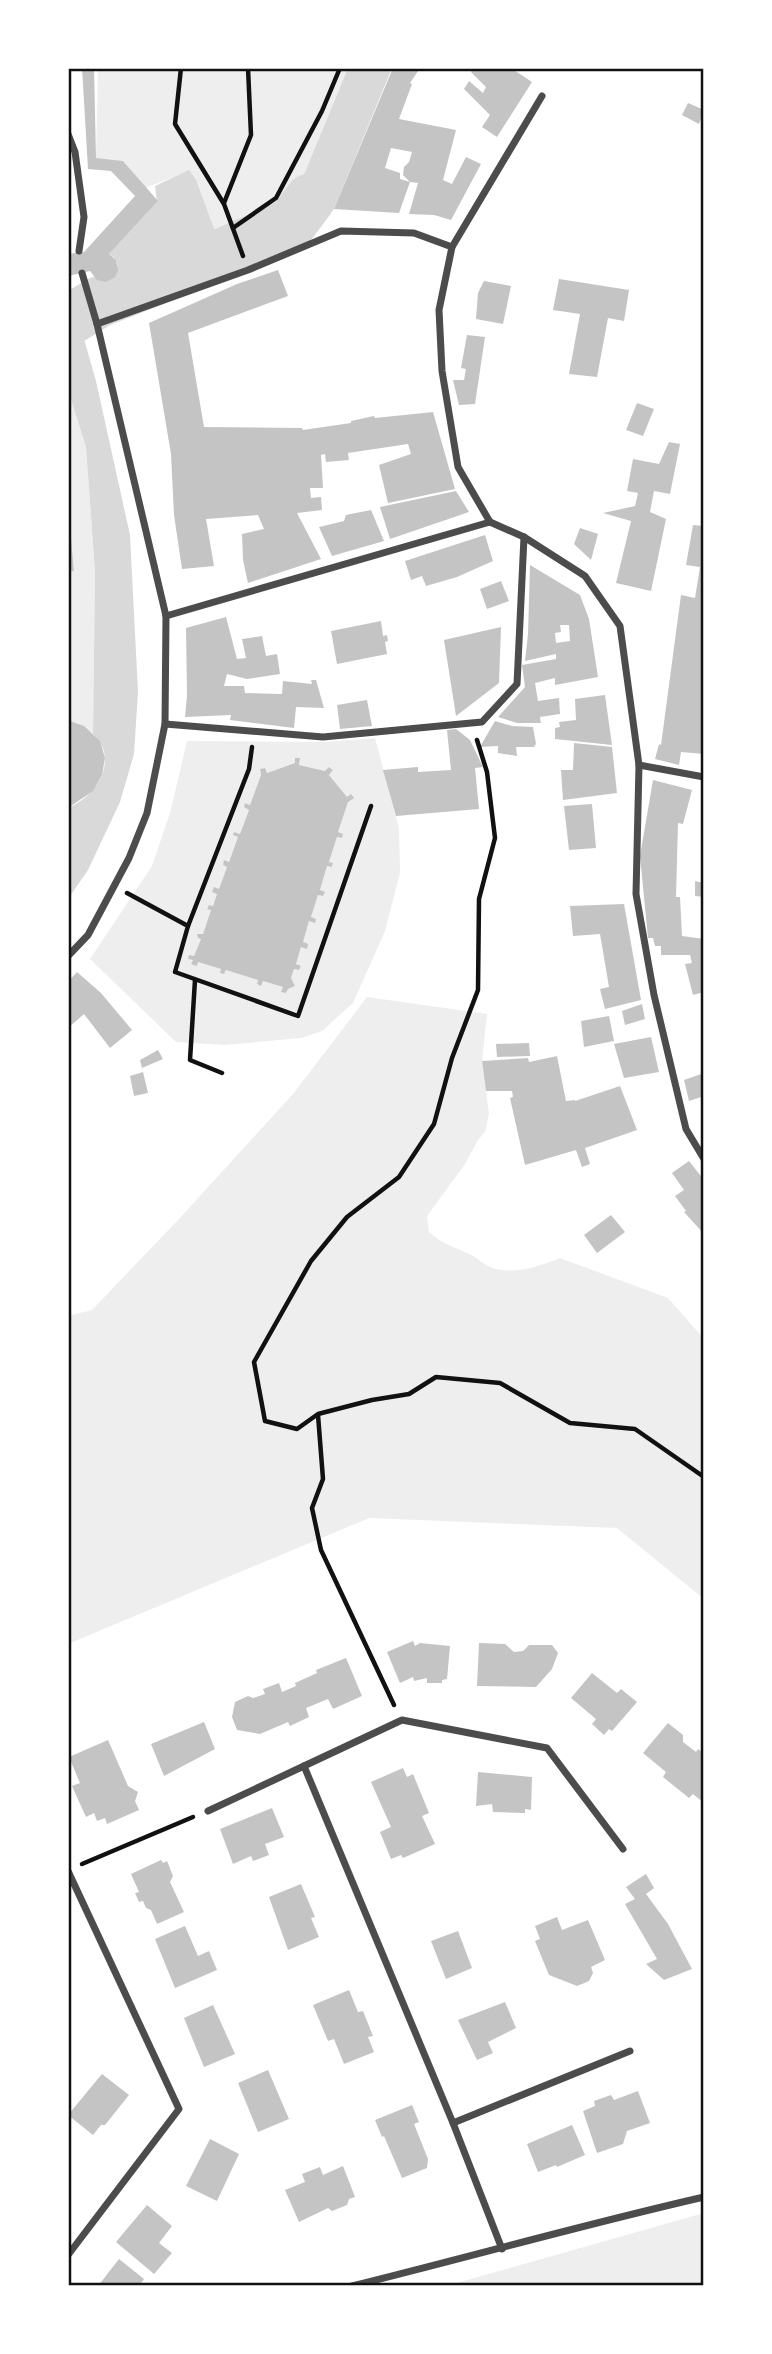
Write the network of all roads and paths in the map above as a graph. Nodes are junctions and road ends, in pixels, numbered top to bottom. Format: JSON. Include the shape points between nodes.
{"nodes":[{"id":1,"x":181,"y":68,"type":"edge"},
{"id":2,"x":248,"y":68,"type":"edge"},
{"id":3,"x":340,"y":68,"type":"edge"},
{"id":4,"x":542,"y":96,"type":"dead end"},
{"id":5,"x":68,"y":134,"type":"edge"},
{"id":6,"x":224,"y":204,"type":"junction"},
{"id":7,"x":233,"y":228,"type":"junction"},
{"id":8,"x":236,"y":237,"type":"dead end"},
{"id":9,"x":452,"y":247,"type":"junction"},
{"id":10,"x":79,"y":251,"type":"dead end"},
{"id":11,"x":82,"y":273,"type":"dead end"},
{"id":12,"x":97,"y":324,"type":"junction"},
{"id":13,"x":490,"y":522,"type":"junction"},
{"id":14,"x":524,"y":537,"type":"junction"},
{"id":15,"x":166,"y":616,"type":"junction"},
{"id":16,"x":471,"y":723,"type":"junction"},
{"id":17,"x":164,"y":724,"type":"junction"},
{"id":18,"x":254,"y":732,"type":"junction"},
{"id":19,"x":639,"y":765,"type":"junction"},
{"id":20,"x":704,"y":778,"type":"edge"},
{"id":21,"x":372,"y":806,"type":"dead end"},
{"id":22,"x":113,"y":887,"type":"junction"},
{"id":23,"x":188,"y":926,"type":"junction"},
{"id":24,"x":68,"y":956,"type":"edge"},
{"id":25,"x":195,"y":980,"type":"junction"},
{"id":26,"x":222,"y":1073,"type":"dead end"},
{"id":27,"x":704,"y":1159,"type":"edge"},
{"id":28,"x":318,"y":1414,"type":"junction"},
{"id":29,"x":704,"y":1477,"type":"edge"},
{"id":30,"x":402,"y":1720,"type":"junction"},
{"id":31,"x":304,"y":1766,"type":"junction"},
{"id":32,"x":208,"y":1811,"type":"joint"},
{"id":33,"x":623,"y":1849,"type":"dead end"},
{"id":34,"x":69,"y":1870,"type":"edge"},
{"id":35,"x":630,"y":2051,"type":"dead end"},
{"id":36,"x":453,"y":2123,"type":"junction"},
{"id":37,"x":704,"y":2197,"type":"edge"},
{"id":38,"x":502,"y":2249,"type":"junction"},
{"id":39,"x":68,"y":2255,"type":"edge"},
{"id":40,"x":352,"y":2286,"type":"edge"}],
"edges":[{"from":1,"to":6,"type":"path","via":[[175,124]]},
{"from":2,"to":6,"type":"path","via":[[251,135]]},
{"from":3,"to":7,"type":"path","via":[[276,198]]},
{"from":4,"to":9,"type":"street"},
{"from":5,"to":10,"type":"street","via":[[84,217]]},
{"from":6,"to":7,"type":"path"},
{"from":7,"to":8,"type":"path"},
{"from":9,"to":12,"type":"street","via":[[414,233],[341,231]]},
{"from":9,"to":13,"type":"street","via":[[439,310],[442,371],[458,467]]},
{"from":11,"to":12,"type":"street"},
{"from":12,"to":15,"type":"street"},
{"from":13,"to":14,"type":"street"},
{"from":13,"to":15,"type":"street"},
{"from":14,"to":16,"type":"street","via":[[517,684],[482,722]]},
{"from":14,"to":19,"type":"street","via":[[585,576],[621,626]]},
{"from":15,"to":17,"type":"street"},
{"from":16,"to":18,"type":"street","via":[[323,737]]},
{"from":16,"to":28,"type":"path","via":[[488,772],[495,838],[479,899],[478,990],[434,1124],[399,1177],[347,1217],[311,1261],[254,1362],[265,1422],[297,1429]]},
{"from":17,"to":18,"type":"street"},
{"from":17,"to":22,"type":"street","via":[[147,813]]},
{"from":18,"to":23,"type":"path","via":[[249,769]]},
{"from":19,"to":20,"type":"street"},
{"from":19,"to":27,"type":"street","via":[[636,894],[686,1129]]},
{"from":21,"to":25,"type":"path","via":[[298,1016]]},
{"from":22,"to":23,"type":"path"},
{"from":22,"to":24,"type":"street","via":[[88,935]]},
{"from":23,"to":25,"type":"path","via":[[175,972]]},
{"from":25,"to":26,"type":"path","via":[[190,1060]]},
{"from":28,"to":29,"type":"path","via":[[409,1394],[436,1377],[500,1383],[570,1423],[635,1429]]},
{"from":28,"to":30,"type":"path","via":[[323,1479],[312,1508],[321,1550]]},
{"from":30,"to":31,"type":"street"},
{"from":30,"to":33,"type":"street","via":[[547,1748]]},
{"from":31,"to":32,"type":"street"},
{"from":31,"to":36,"type":"street"},
{"from":32,"to":34,"type":"path"},
{"from":34,"to":39,"type":"street","via":[[179,2109]]},
{"from":35,"to":36,"type":"street"},
{"from":36,"to":38,"type":"street"},
{"from":37,"to":38,"type":"street"},
{"from":38,"to":40,"type":"street"}]}
